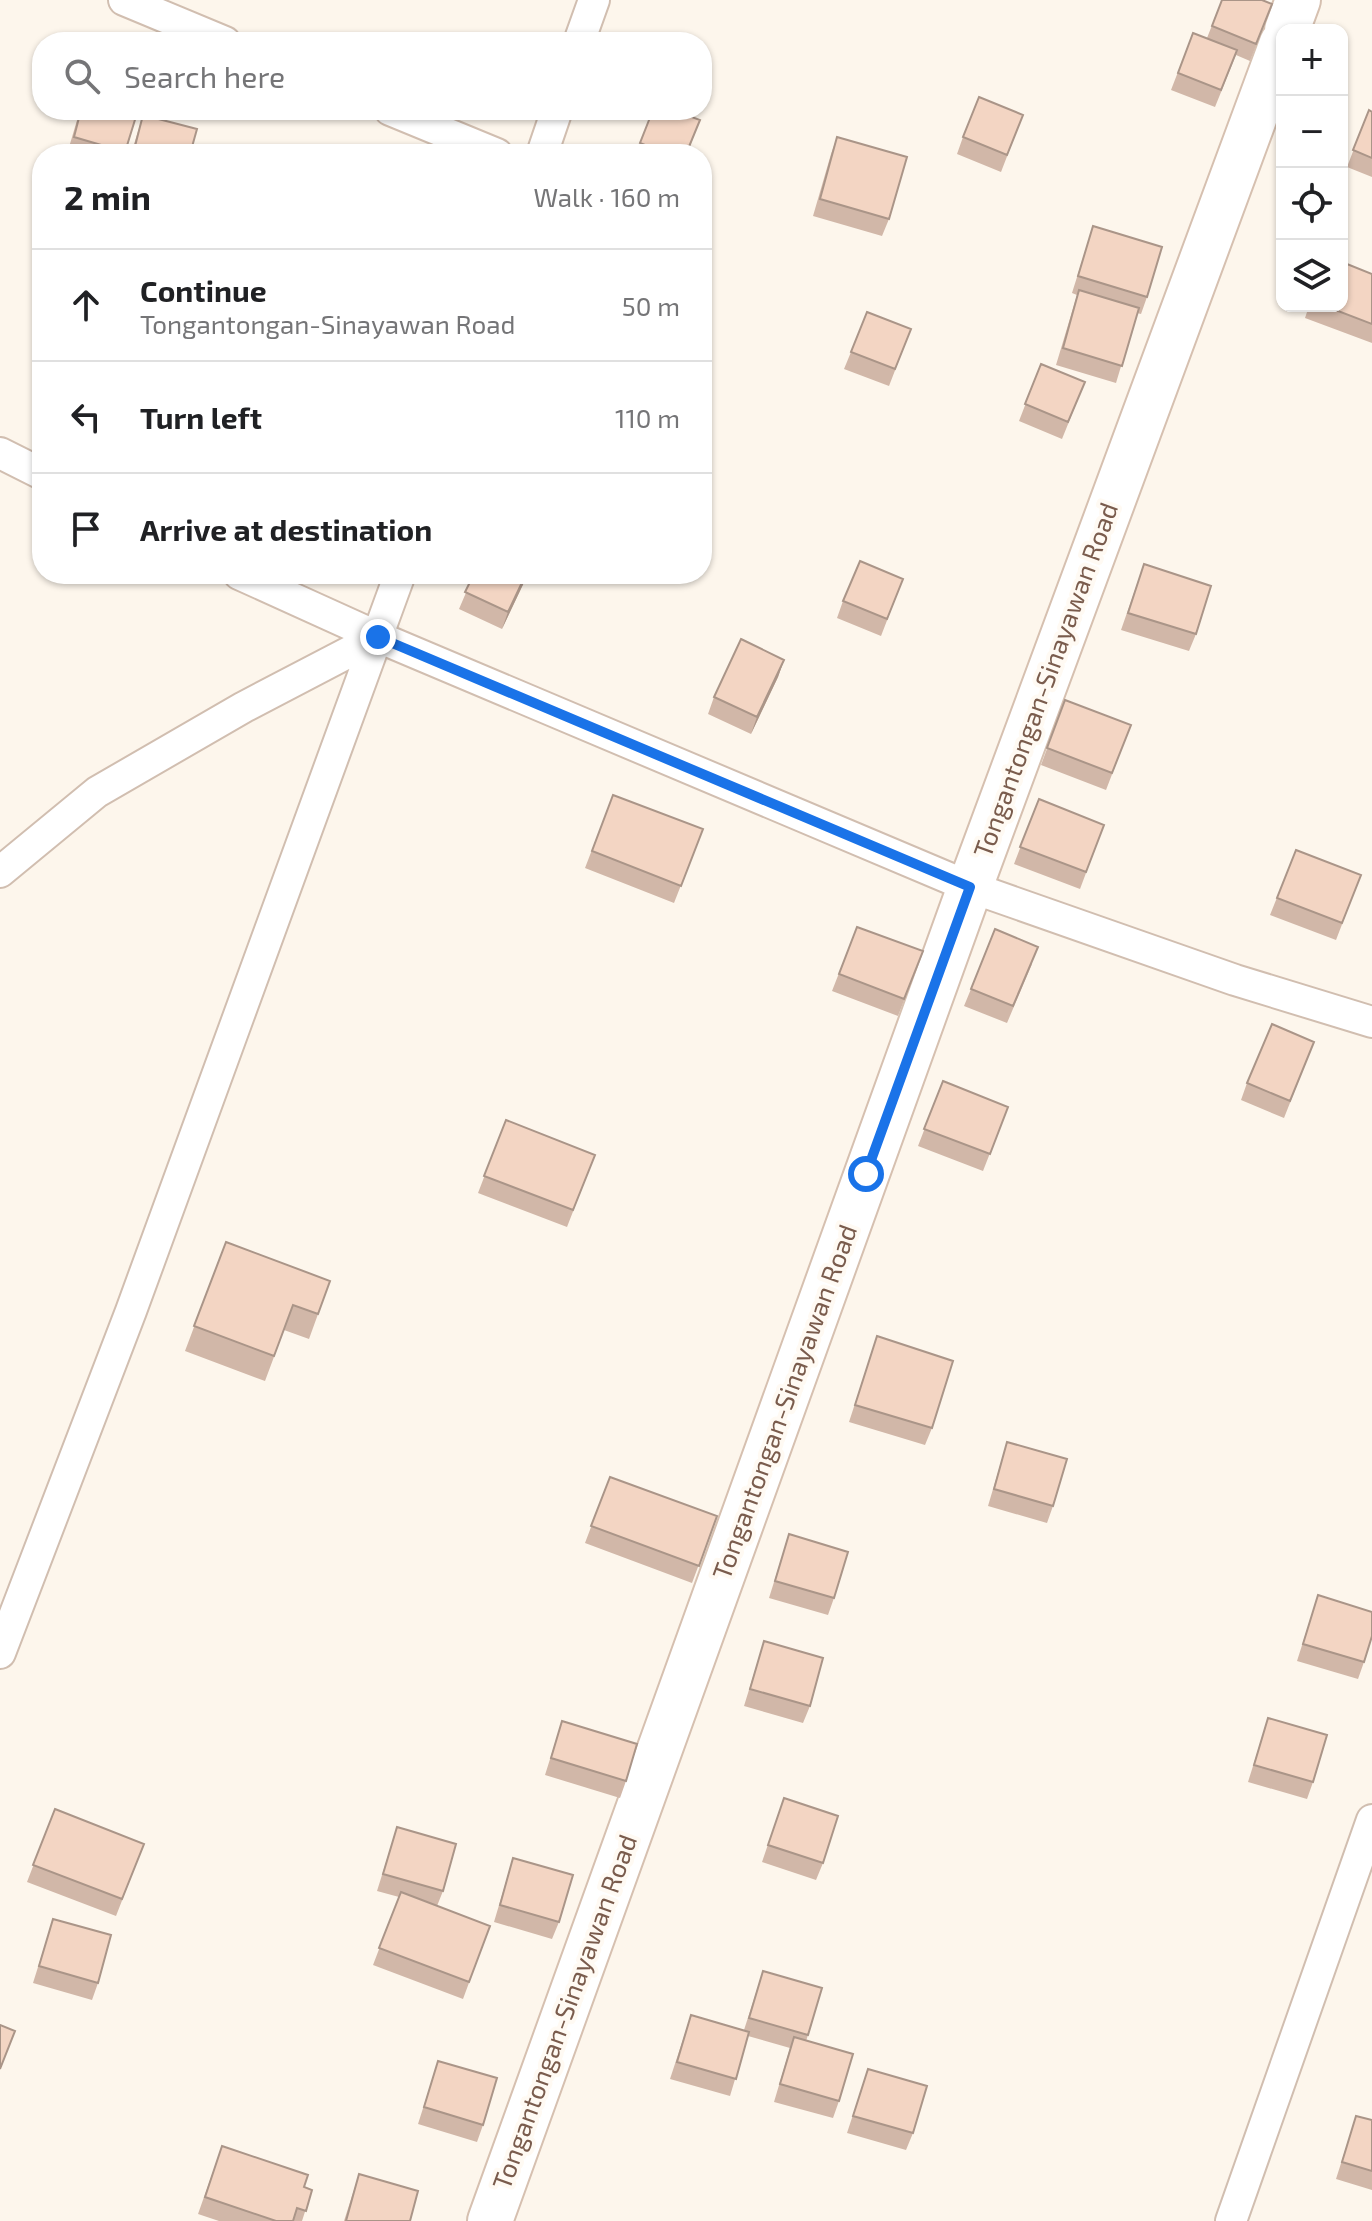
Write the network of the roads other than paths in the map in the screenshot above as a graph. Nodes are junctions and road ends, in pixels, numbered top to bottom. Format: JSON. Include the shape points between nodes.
{"nodes":[{"id":1,"x":124,"y":0,"type":"edge"},
{"id":2,"x":594,"y":0,"type":"edge"},
{"id":3,"x":1298,"y":0,"type":"edge"},
{"id":4,"x":1289,"y":24,"type":"edge"},
{"id":5,"x":201,"y":32,"type":"edge"},
{"id":6,"x":583,"y":32,"type":"edge"},
{"id":7,"x":1276,"y":59,"type":"edge"},
{"id":8,"x":414,"y":120,"type":"edge"},
{"id":9,"x":554,"y":120,"type":"edge"},
{"id":10,"x":473,"y":144,"type":"edge"},
{"id":11,"x":545,"y":144,"type":"edge"},
{"id":12,"x":0,"y":453,"type":"edge"},
{"id":13,"x":32,"y":469,"type":"edge"},
{"id":14,"x":261,"y":584,"type":"edge"},
{"id":15,"x":397,"y":584,"type":"edge"},
{"id":16,"x":378,"y":637,"type":"junction"},
{"id":17,"x":0,"y":872,"type":"edge"},
{"id":18,"x":970,"y":887,"type":"junction"},
{"id":19,"x":1372,"y":1022,"type":"edge"},
{"id":20,"x":0,"y":1653,"type":"edge"},
{"id":21,"x":1372,"y":1820,"type":"edge"},
{"id":22,"x":490,"y":2221,"type":"edge"},
{"id":23,"x":1231,"y":2221,"type":"edge"}],
"edges":[{"from":1,"to":5,"type":"street"},
{"from":2,"to":6,"type":"street"},
{"from":3,"to":4,"type":"main road"},
{"from":7,"to":18,"type":"main road","name":"Tongantongan-Sinayawan Road"},
{"from":8,"to":10,"type":"street"},
{"from":9,"to":11,"type":"street"},
{"from":12,"to":13,"type":"street"},
{"from":14,"to":16,"type":"street"},
{"from":15,"to":16,"type":"street"},
{"from":16,"to":17,"type":"street","via":[[97,792]]},
{"from":16,"to":18,"type":"street"},
{"from":16,"to":20,"type":"street"},
{"from":18,"to":19,"type":"street"},
{"from":18,"to":22,"type":"main road","name":"Tongantongan-Sinayawan Road"},
{"from":21,"to":23,"type":"street"}]}
